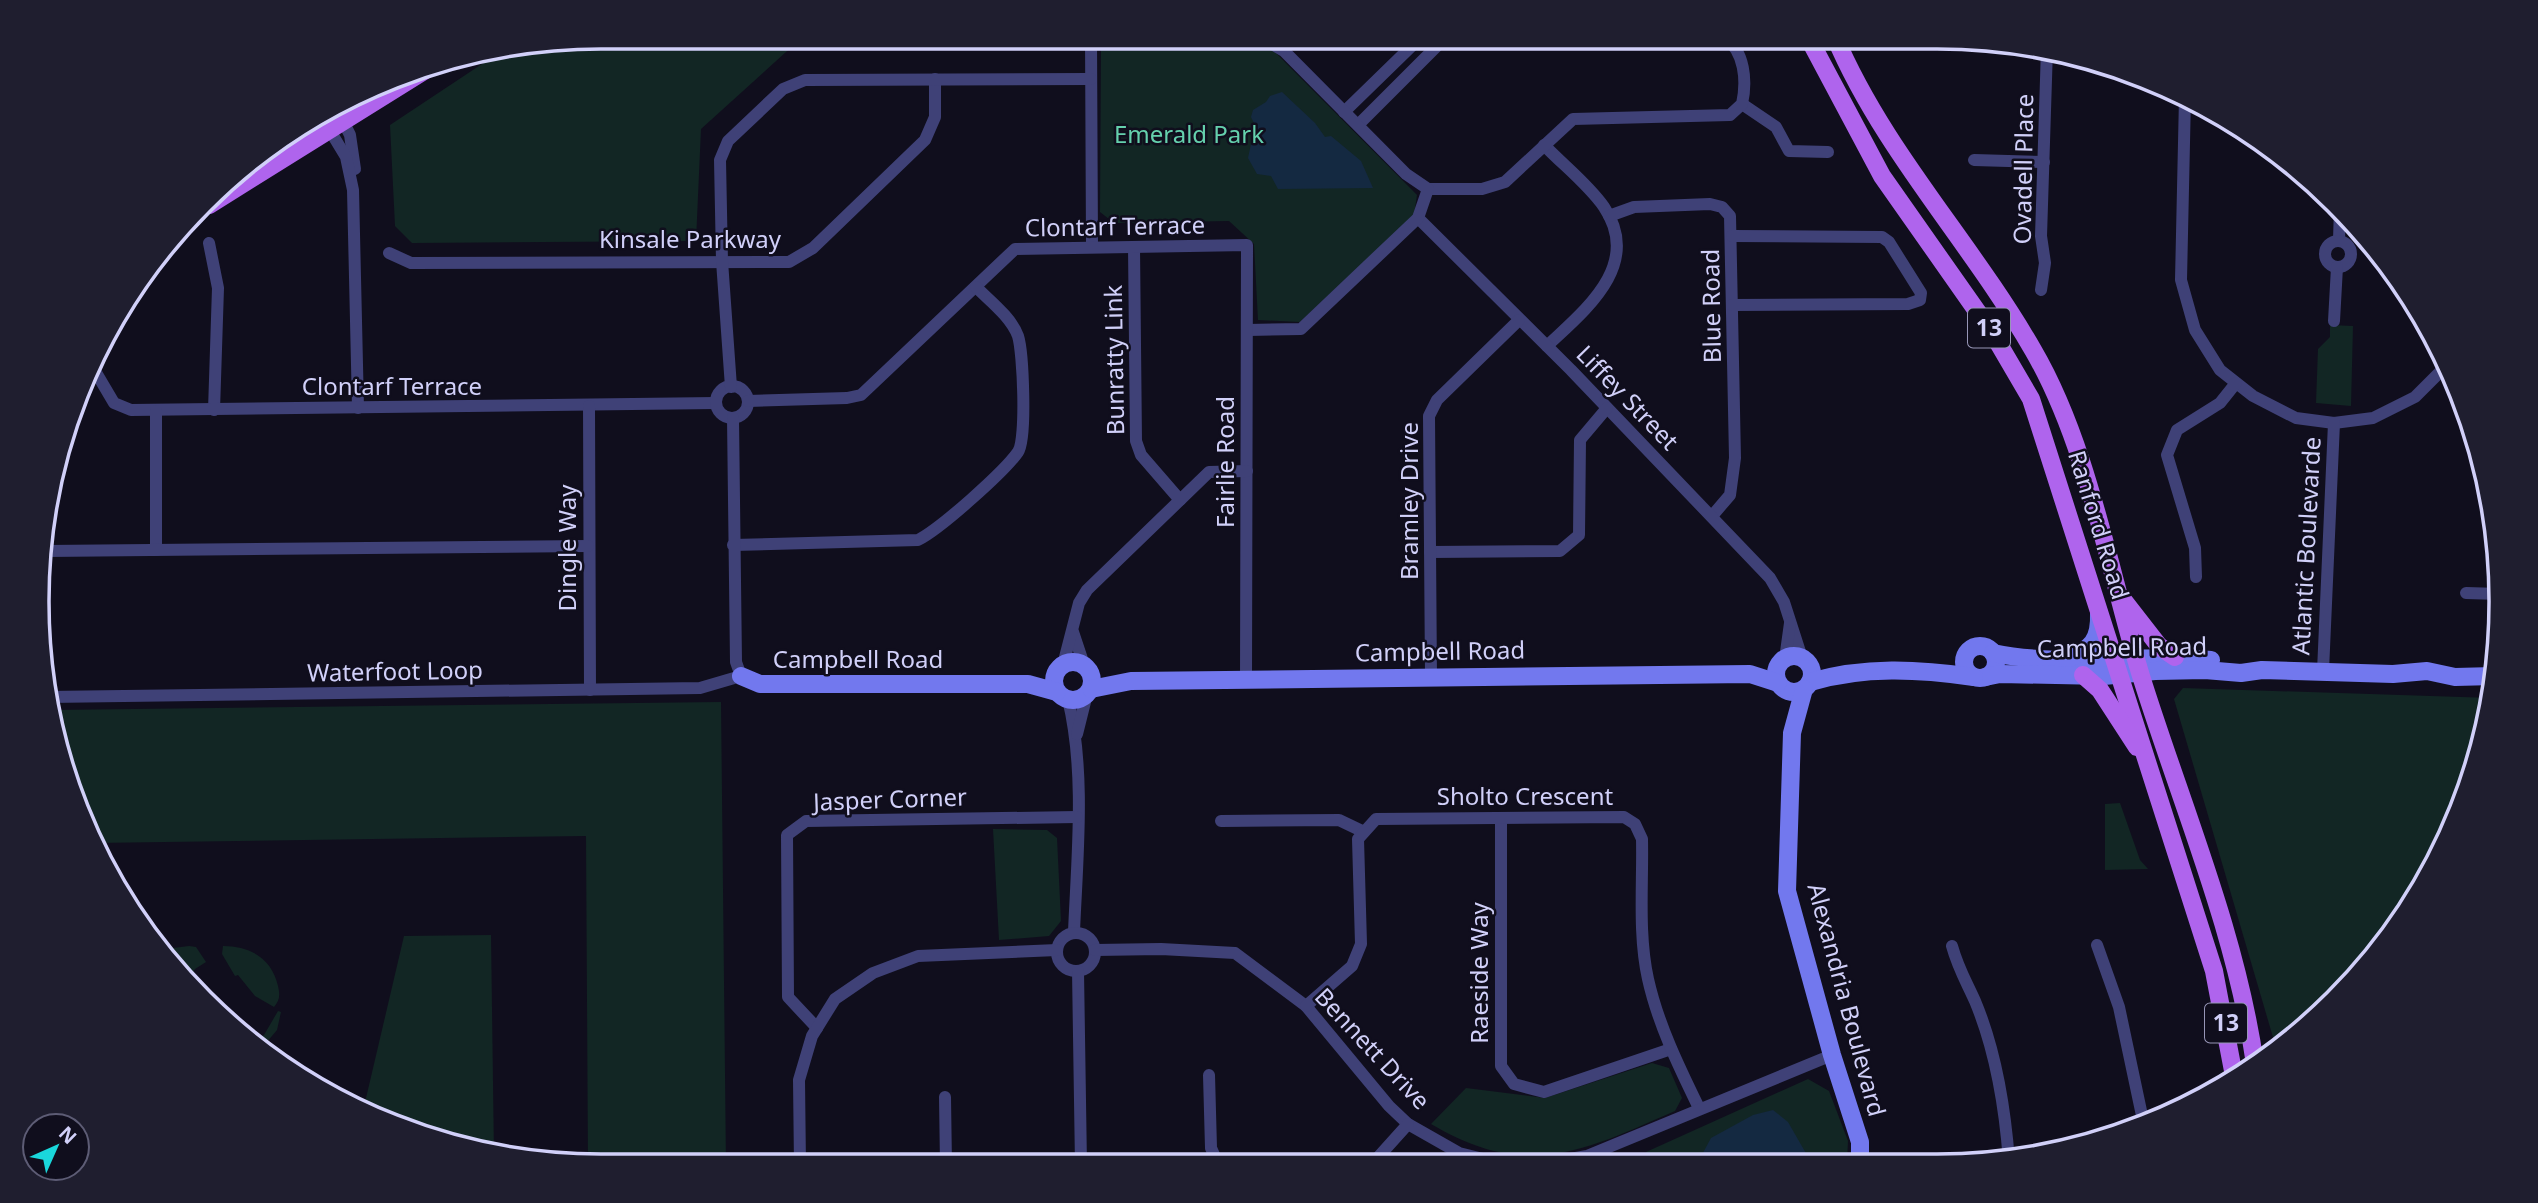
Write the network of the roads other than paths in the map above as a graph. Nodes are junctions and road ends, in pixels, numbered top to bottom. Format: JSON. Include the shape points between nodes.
{"nodes":[{"id":1,"x":1091,"y":49,"type":"edge"},
{"id":2,"x":1281,"y":49,"type":"edge"},
{"id":3,"x":1409,"y":49,"type":"edge"},
{"id":4,"x":1434,"y":49,"type":"edge"},
{"id":5,"x":1735,"y":49,"type":"edge"},
{"id":6,"x":1814,"y":49,"type":"edge"},
{"id":7,"x":1841,"y":49,"type":"edge"},
{"id":8,"x":2048,"y":61,"type":"edge"},
{"id":9,"x":935,"y":79,"type":"junction"},
{"id":10,"x":1091,"y":79,"type":"junction"},
{"id":11,"x":369,"y":100,"type":"edge"},
{"id":12,"x":1742,"y":104,"type":"junction"},
{"id":13,"x":2185,"y":108,"type":"edge"},
{"id":14,"x":1345,"y":112,"type":"junction"},
{"id":15,"x":334,"y":120,"type":"edge"},
{"id":16,"x":1358,"y":125,"type":"junction"},
{"id":17,"x":1544,"y":145,"type":"junction"},
{"id":18,"x":1828,"y":152,"type":"dead end"},
{"id":19,"x":1973,"y":160,"type":"dead end"},
{"id":20,"x":2044,"y":162,"type":"junction"},
{"id":21,"x":237,"y":186,"type":"edge"},
{"id":22,"x":1428,"y":189,"type":"junction"},
{"id":23,"x":1609,"y":216,"type":"junction"},
{"id":24,"x":1418,"y":218,"type":"junction"},
{"id":25,"x":2339,"y":224,"type":"edge"},
{"id":26,"x":1732,"y":236,"type":"junction"},
{"id":27,"x":209,"y":243,"type":"dead end"},
{"id":28,"x":1247,"y":245,"type":"joint"},
{"id":29,"x":1092,"y":246,"type":"junction"},
{"id":30,"x":1134,"y":247,"type":"junction"},
{"id":31,"x":389,"y":253,"type":"dead end"},
{"id":32,"x":723,"y":261,"type":"junction"},
{"id":33,"x":976,"y":287,"type":"junction"},
{"id":34,"x":2041,"y":290,"type":"dead end"},
{"id":35,"x":1732,"y":305,"type":"junction"},
{"id":36,"x":1520,"y":320,"type":"junction"},
{"id":37,"x":2334,"y":321,"type":"dead end"},
{"id":38,"x":1248,"y":330,"type":"junction"},
{"id":39,"x":1548,"y":346,"type":"junction"},
{"id":40,"x":2439,"y":373,"type":"edge"},
{"id":41,"x":98,"y":375,"type":"edge"},
{"id":42,"x":2236,"y":383,"type":"junction"},
{"id":43,"x":732,"y":387,"type":"junction"},
{"id":44,"x":748,"y":401,"type":"junction"},
{"id":45,"x":716,"y":403,"type":"junction"},
{"id":46,"x":589,"y":406,"type":"junction"},
{"id":47,"x":358,"y":408,"type":"junction"},
{"id":48,"x":1607,"y":408,"type":"junction"},
{"id":49,"x":214,"y":410,"type":"junction"},
{"id":50,"x":156,"y":411,"type":"junction"},
{"id":51,"x":733,"y":418,"type":"junction"},
{"id":52,"x":2334,"y":423,"type":"junction"},
{"id":53,"x":1247,"y":471,"type":"junction"},
{"id":54,"x":1180,"y":500,"type":"junction"},
{"id":55,"x":1712,"y":516,"type":"junction"},
{"id":56,"x":733,"y":545,"type":"junction"},
{"id":57,"x":588,"y":546,"type":"junction"},
{"id":58,"x":156,"y":550,"type":"junction"},
{"id":59,"x":52,"y":551,"type":"edge"},
{"id":60,"x":1430,"y":552,"type":"junction"},
{"id":61,"x":2196,"y":577,"type":"dead end"},
{"id":62,"x":2116,"y":590,"type":"junction"},
{"id":63,"x":2466,"y":593,"type":"dead end"},
{"id":64,"x":2489,"y":594,"type":"edge"},
{"id":65,"x":2099,"y":610,"type":"junction"},
{"id":66,"x":1073,"y":632,"type":"junction"},
{"id":67,"x":1967,"y":653,"type":"junction"},
{"id":68,"x":1993,"y":653,"type":"junction"},
{"id":69,"x":2175,"y":657,"type":"junction"},
{"id":70,"x":1794,"y":660,"type":"junction"},
{"id":71,"x":2060,"y":662,"type":"junction"},
{"id":72,"x":2138,"y":666,"type":"junction"},
{"id":73,"x":1087,"y":667,"type":"junction"},
{"id":74,"x":1059,"y":668,"type":"junction"},
{"id":75,"x":2117,"y":668,"type":"junction"},
{"id":76,"x":1926,"y":670,"type":"junction"},
{"id":77,"x":2259,"y":670,"type":"junction"},
{"id":78,"x":2323,"y":671,"type":"junction"},
{"id":79,"x":1844,"y":672,"type":"junction"},
{"id":80,"x":1751,"y":674,"type":"junction"},
{"id":81,"x":2083,"y":675,"type":"junction"},
{"id":82,"x":741,"y":676,"type":"junction"},
{"id":83,"x":2484,"y":676,"type":"edge"},
{"id":84,"x":1432,"y":677,"type":"junction"},
{"id":85,"x":1980,"y":677,"type":"junction"},
{"id":86,"x":1246,"y":678,"type":"junction"},
{"id":87,"x":1131,"y":681,"type":"junction"},
{"id":88,"x":1028,"y":684,"type":"junction"},
{"id":89,"x":1807,"y":685,"type":"junction"},
{"id":90,"x":1782,"y":686,"type":"junction"},
{"id":91,"x":590,"y":690,"type":"junction"},
{"id":92,"x":1089,"y":692,"type":"junction"},
{"id":93,"x":1063,"y":696,"type":"junction"},
{"id":94,"x":58,"y":697,"type":"edge"},
{"id":95,"x":1793,"y":725,"type":"junction"},
{"id":96,"x":1076,"y":738,"type":"junction"},
{"id":97,"x":2148,"y":765,"type":"junction"},
{"id":98,"x":1077,"y":817,"type":"junction"},
{"id":99,"x":1501,"y":818,"type":"junction"},
{"id":100,"x":1221,"y":821,"type":"dead end"},
{"id":101,"x":1362,"y":831,"type":"junction"},
{"id":102,"x":1074,"y":932,"type":"junction"},
{"id":103,"x":2097,"y":945,"type":"dead end"},
{"id":104,"x":1952,"y":946,"type":"dead end"},
{"id":105,"x":1057,"y":950,"type":"junction"},
{"id":106,"x":1095,"y":950,"type":"junction"},
{"id":107,"x":1078,"y":971,"type":"junction"},
{"id":108,"x":1306,"y":1006,"type":"junction"},
{"id":109,"x":817,"y":1028,"type":"junction"},
{"id":110,"x":1671,"y":1049,"type":"junction"},
{"id":111,"x":2253,"y":1054,"type":"edge"},
{"id":112,"x":1832,"y":1055,"type":"junction"},
{"id":113,"x":2232,"y":1068,"type":"edge"},
{"id":114,"x":1209,"y":1075,"type":"dead end"},
{"id":115,"x":945,"y":1097,"type":"dead end"},
{"id":116,"x":1699,"y":1108,"type":"junction"},
{"id":117,"x":2142,"y":1114,"type":"edge"},
{"id":118,"x":1408,"y":1124,"type":"junction"},
{"id":119,"x":2008,"y":1149,"type":"edge"},
{"id":120,"x":800,"y":1154,"type":"edge"},
{"id":121,"x":946,"y":1154,"type":"edge"},
{"id":122,"x":1081,"y":1154,"type":"edge"},
{"id":123,"x":1214,"y":1154,"type":"edge"},
{"id":124,"x":1380,"y":1154,"type":"edge"},
{"id":125,"x":1463,"y":1154,"type":"edge"},
{"id":126,"x":1592,"y":1154,"type":"edge"},
{"id":127,"x":1860,"y":1154,"type":"edge"}],
"edges":[{"from":1,"to":10,"type":"street"},
{"from":2,"to":14,"type":"street"},
{"from":3,"to":14,"type":"street"},
{"from":4,"to":16,"type":"street"},
{"from":5,"to":12,"type":"street","via":[[1742,64]]},
{"from":6,"to":65,"type":"main road","name":"Ranford Road","number":"13","via":[[1882,176],[2022,381]]},
{"from":7,"to":62,"type":"main road","name":"Ranford Road","number":"13","via":[[1883,132],[2045,372],[2073,443]]},
{"from":8,"to":20,"type":"street","name":"Ovadell Place"},
{"from":9,"to":10,"type":"street"},
{"from":9,"to":32,"type":"street","name":"Kinsale Parkway","via":[[935,117],[925,140],[813,248],[789,262]]},
{"from":9,"to":32,"type":"street","via":[[805,80],[783,89],[723,150]]},
{"from":10,"to":29,"type":"street"},
{"from":11,"to":15,"type":"main road"},
{"from":12,"to":17,"type":"street","via":[[1730,115],[1721,116],[1573,119]]},
{"from":12,"to":18,"type":"street","via":[[1776,127],[1789,151]]},
{"from":13,"to":42,"type":"street","via":[[2181,280],[2196,330],[2220,370]]},
{"from":14,"to":16,"type":"street"},
{"from":15,"to":21,"type":"main road"},
{"from":15,"to":47,"type":"street","via":[[352,141],[356,173]]},
{"from":16,"to":22,"type":"street","via":[[1406,174]]},
{"from":17,"to":22,"type":"street","via":[[1496,186]]},
{"from":17,"to":23,"type":"street"},
{"from":19,"to":20,"type":"street"},
{"from":20,"to":34,"type":"street","name":"Ovadell Place"},
{"from":22,"to":24,"type":"street"},
{"from":23,"to":26,"type":"street","name":"Blue Road","via":[[1634,206],[1710,204],[1722,207],[1730,216]]},
{"from":23,"to":39,"type":"street","via":[[1616,256],[1611,278]]},
{"from":24,"to":36,"type":"street","name":"Liffey Street"},
{"from":24,"to":38,"type":"street","via":[[1301,329]]},
{"from":25,"to":37,"type":"street","via":[[2339,240],[2330,243],[2325,255],[2337,267]]},
{"from":26,"to":35,"type":"street","name":"Blue Road"},
{"from":26,"to":35,"type":"street","via":[[1882,237],[1922,293],[1920,300],[1908,304]]},
{"from":27,"to":49,"type":"street","via":[[218,288]]},
{"from":28,"to":30,"type":"street","name":"Clontarf Terrace"},
{"from":28,"to":38,"type":"street","name":"Fairlie Road"},
{"from":29,"to":30,"type":"street","name":"Clontarf Terrace"},
{"from":29,"to":33,"type":"street","name":"Clontarf Terrace","via":[[1015,249]]},
{"from":30,"to":54,"type":"street","name":"Bunratty Link","via":[[1136,441],[1141,455]]},
{"from":31,"to":32,"type":"street","name":"Kinsale Parkway","via":[[411,262]]},
{"from":32,"to":43,"type":"street"},
{"from":33,"to":44,"type":"street","name":"Clontarf Terrace","via":[[861,395]]},
{"from":33,"to":56,"type":"street","via":[[1018,337],[1024,429],[1019,451],[936,531],[918,540]]},
{"from":35,"to":55,"type":"street","name":"Blue Road","via":[[1733,486]]},
{"from":36,"to":39,"type":"street","name":"Liffey Street"},
{"from":36,"to":60,"type":"street","name":"Bramley Drive","via":[[1437,400],[1429,416]]},
{"from":38,"to":53,"type":"street","name":"Fairlie Road"},
{"from":39,"to":48,"type":"street","name":"Liffey Street"},
{"from":40,"to":52,"type":"street","via":[[2415,397],[2373,418]]},
{"from":41,"to":50,"type":"street","name":"Clontarf Terrace","via":[[114,403],[131,410]]},
{"from":42,"to":52,"type":"street","via":[[2295,418]]},
{"from":42,"to":61,"type":"street","via":[[2220,403],[2177,430],[2167,456],[2195,548]]},
{"from":43,"to":44,"type":"street","via":[[744,392]]},
{"from":43,"to":45,"type":"street","via":[[720,392]]},
{"from":44,"to":51,"type":"street","via":[[744,412]]},
{"from":45,"to":46,"type":"street","name":"Clontarf Terrace"},
{"from":45,"to":51,"type":"street","via":[[722,414]]},
{"from":46,"to":47,"type":"street","name":"Clontarf Terrace"},
{"from":46,"to":57,"type":"street","name":"Dingle Way"},
{"from":47,"to":49,"type":"street","name":"Clontarf Terrace"},
{"from":48,"to":55,"type":"street","name":"Liffey Street"},
{"from":48,"to":60,"type":"street","via":[[1580,440],[1579,536],[1560,551]]},
{"from":49,"to":50,"type":"street","name":"Clontarf Terrace"},
{"from":50,"to":58,"type":"street"},
{"from":51,"to":56,"type":"street","name":"Campbell Road"},
{"from":52,"to":78,"type":"street","name":"Atlantic Boulevarde"},
{"from":53,"to":54,"type":"street","via":[[1209,472]]},
{"from":53,"to":86,"type":"street","name":"Fairlie Road"},
{"from":54,"to":66,"type":"street","via":[[1087,590]]},
{"from":55,"to":70,"type":"street","name":"Liffey Street","via":[[1770,578],[1790,619]]},
{"from":56,"to":82,"type":"street","name":"Campbell Road","via":[[736,662]]},
{"from":57,"to":58,"type":"street"},
{"from":57,"to":91,"type":"street","name":"Dingle Way"},
{"from":58,"to":59,"type":"street"},
{"from":60,"to":84,"type":"street","name":"Bramley Drive"},
{"from":62,"to":69,"type":"main road","via":[[2159,646]]},
{"from":62,"to":72,"type":"main road","name":"Ranford Road","number":"13"},
{"from":63,"to":64,"type":"street"},
{"from":65,"to":71,"type":"street","name":"Campbell Road","via":[[2097,637],[2087,648]]},
{"from":65,"to":75,"type":"main road","name":"Ranford Road","number":"13"},
{"from":66,"to":73,"type":"street"},
{"from":66,"to":74,"type":"street"},
{"from":67,"to":68,"type":"street","via":[[1980,646]]},
{"from":67,"to":76,"type":"street","name":"Campbell Road"},
{"from":67,"to":85,"type":"street","via":[[1966,669]]},
{"from":68,"to":71,"type":"street","name":"Campbell Road"},
{"from":68,"to":85,"type":"street","via":[[1994,670]]},
{"from":69,"to":72,"type":"street","name":"Campbell Road"},
{"from":69,"to":77,"type":"street","name":"Campbell Road","via":[[2239,662]]},
{"from":70,"to":79,"type":"street","name":"Campbell Road"},
{"from":70,"to":80,"type":"street","name":"Campbell Road"},
{"from":70,"to":89,"type":"street","via":[[1812,672]]},
{"from":70,"to":90,"type":"street","via":[[1776,673]]},
{"from":71,"to":75,"type":"street","name":"Campbell Road"},
{"from":72,"to":75,"type":"street","name":"Campbell Road"},
{"from":72,"to":77,"type":"street","name":"Campbell Road","via":[[2241,673]]},
{"from":72,"to":111,"type":"main road","name":"Ranford Road","number":"13","via":[[2239,977]]},
{"from":73,"to":74,"type":"street","name":"Campbell Road","via":[[1071,661]]},
{"from":73,"to":87,"type":"street","name":"Campbell Road"},
{"from":73,"to":92,"type":"street"},
{"from":74,"to":88,"type":"street","name":"Campbell Road"},
{"from":74,"to":93,"type":"street","via":[[1054,684]]},
{"from":75,"to":81,"type":"street","name":"Campbell Road"},
{"from":75,"to":97,"type":"main road","name":"Ranford Road","number":"13"},
{"from":76,"to":79,"type":"street","name":"Campbell Road"},
{"from":76,"to":85,"type":"street","name":"Campbell Road"},
{"from":77,"to":78,"type":"street","name":"Campbell Road"},
{"from":78,"to":83,"type":"street","name":"Campbell Road"},
{"from":79,"to":89,"type":"street","name":"Campbell Road"},
{"from":80,"to":84,"type":"street","name":"Campbell Road"},
{"from":80,"to":90,"type":"street","name":"Campbell Road"},
{"from":81,"to":85,"type":"street","name":"Campbell Road"},
{"from":81,"to":97,"type":"main road","via":[[2100,690]]},
{"from":82,"to":88,"type":"street","name":"Campbell Road","via":[[760,684]]},
{"from":82,"to":91,"type":"street","name":"Waterfoot Loop","via":[[700,688]]},
{"from":84,"to":86,"type":"street","name":"Campbell Road"},
{"from":86,"to":87,"type":"street","name":"Campbell Road"},
{"from":87,"to":92,"type":"street","name":"Campbell Road"},
{"from":88,"to":93,"type":"street","name":"Campbell Road"},
{"from":89,"to":90,"type":"street","name":"Campbell Road","via":[[1795,692]]},
{"from":89,"to":95,"type":"street","name":"Alexandria Boulevard"},
{"from":90,"to":95,"type":"street","name":"Alexandria Boulevard"},
{"from":91,"to":94,"type":"street","name":"Waterfoot Loop"},
{"from":92,"to":93,"type":"street","name":"Campbell Road","via":[[1075,700]]},
{"from":92,"to":96,"type":"street"},
{"from":93,"to":96,"type":"street"},
{"from":95,"to":112,"type":"street","name":"Alexandria Boulevard","via":[[1787,891]]},
{"from":96,"to":98,"type":"street"},
{"from":97,"to":113,"type":"main road","name":"Ranford Road","number":"13","via":[[2214,971]]},
{"from":98,"to":102,"type":"street"},
{"from":98,"to":109,"type":"street","name":"Jasper Corner","via":[[806,821],[786,835],[788,997]]},
{"from":99,"to":101,"type":"street","name":"Sholto Crescent","via":[[1376,819]]},
{"from":99,"to":110,"type":"street","name":"Sholto Crescent","via":[[1624,817],[1635,824],[1642,839],[1646,970]]},
{"from":99,"to":110,"type":"street","name":"Raeside Way","via":[[1501,1066],[1514,1084],[1544,1092]]},
{"from":100,"to":101,"type":"street","via":[[1339,820]]},
{"from":101,"to":108,"type":"street","via":[[1358,839],[1361,944],[1352,966]]},
{"from":102,"to":105,"type":"street","via":[[1063,938]]},
{"from":102,"to":106,"type":"street","via":[[1087,936]]},
{"from":103,"to":117,"type":"street","via":[[2119,1006]]},
{"from":104,"to":119,"type":"street","via":[[1998,1077]]},
{"from":105,"to":107,"type":"street","via":[[1060,962]]},
{"from":105,"to":109,"type":"street","via":[[918,956],[873,973],[835,999]]},
{"from":106,"to":107,"type":"street","via":[[1093,962]]},
{"from":106,"to":108,"type":"street","name":"Bennett Drive","via":[[1235,953]]},
{"from":107,"to":122,"type":"street"},
{"from":108,"to":118,"type":"street","name":"Bennett Drive"},
{"from":109,"to":120,"type":"street","via":[[799,1080]]},
{"from":110,"to":116,"type":"street","name":"Sholto Crescent"},
{"from":112,"to":116,"type":"street"},
{"from":112,"to":127,"type":"street","name":"Alexandria Boulevard"},
{"from":114,"to":123,"type":"street"},
{"from":115,"to":121,"type":"street"},
{"from":116,"to":126,"type":"street"},
{"from":118,"to":124,"type":"street"},
{"from":118,"to":125,"type":"street","name":"Bennett Drive"}]}
